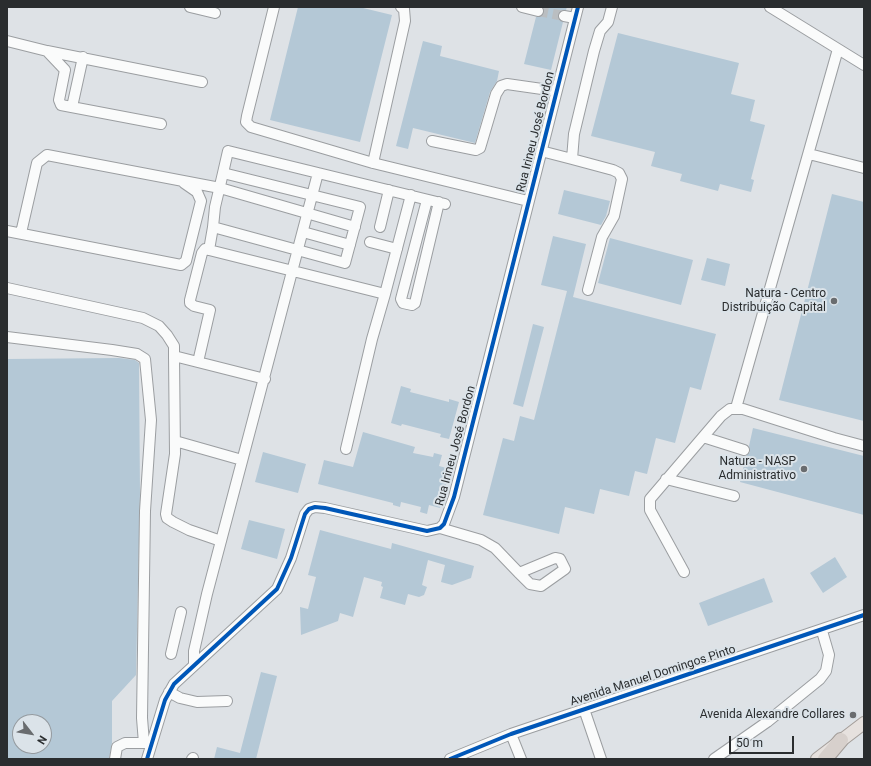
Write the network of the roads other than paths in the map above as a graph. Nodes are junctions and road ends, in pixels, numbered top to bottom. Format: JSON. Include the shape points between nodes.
{"nodes":[{"id":1,"x":190,"y":7,"type":"edge"},
{"id":2,"x":274,"y":7,"type":"edge"},
{"id":3,"x":401,"y":7,"type":"edge"},
{"id":4,"x":522,"y":7,"type":"edge"},
{"id":5,"x":578,"y":7,"type":"edge"},
{"id":6,"x":612,"y":7,"type":"edge"},
{"id":7,"x":770,"y":7,"type":"edge"},
{"id":8,"x":538,"y":11,"type":"dead end"},
{"id":9,"x":215,"y":13,"type":"dead end"},
{"id":10,"x":564,"y":16,"type":"tunnel mouth"},
{"id":11,"x":575,"y":18,"type":"junction"},
{"id":12,"x":7,"y":40,"type":"edge"},
{"id":13,"x":838,"y":49,"type":"junction"},
{"id":14,"x":47,"y":51,"type":"junction"},
{"id":15,"x":82,"y":57,"type":"junction"},
{"id":16,"x":864,"y":64,"type":"edge"},
{"id":17,"x":202,"y":82,"type":"dead end"},
{"id":18,"x":556,"y":91,"type":"junction"},
{"id":19,"x":72,"y":107,"type":"junction"},
{"id":20,"x":161,"y":124,"type":"dead end"},
{"id":21,"x":432,"y":141,"type":"dead end"},
{"id":22,"x":541,"y":151,"type":"junction"},
{"id":23,"x":809,"y":154,"type":"junction"},
{"id":24,"x":572,"y":159,"type":"junction"},
{"id":25,"x":373,"y":163,"type":"junction"},
{"id":26,"x":864,"y":168,"type":"edge"},
{"id":27,"x":223,"y":173,"type":"junction"},
{"id":28,"x":318,"y":173,"type":"junction"},
{"id":29,"x":183,"y":182,"type":"junction"},
{"id":30,"x":220,"y":188,"type":"junction"},
{"id":31,"x":389,"y":190,"type":"junction"},
{"id":32,"x":312,"y":195,"type":"junction"},
{"id":33,"x":411,"y":195,"type":"junction"},
{"id":34,"x":427,"y":200,"type":"junction"},
{"id":35,"x":528,"y":201,"type":"junction"},
{"id":36,"x":308,"y":213,"type":"junction"},
{"id":37,"x":212,"y":227,"type":"junction"},
{"id":38,"x":355,"y":227,"type":"junction"},
{"id":39,"x":380,"y":227,"type":"dead end"},
{"id":40,"x":7,"y":231,"type":"edge"},
{"id":41,"x":303,"y":232,"type":"junction"},
{"id":42,"x":21,"y":234,"type":"junction"},
{"id":43,"x":370,"y":242,"type":"dead end"},
{"id":44,"x":350,"y":245,"type":"junction"},
{"id":45,"x":397,"y":248,"type":"junction"},
{"id":46,"x":299,"y":249,"type":"junction"},
{"id":47,"x":209,"y":250,"type":"junction"},
{"id":48,"x":292,"y":271,"type":"junction"},
{"id":49,"x":7,"y":288,"type":"edge"},
{"id":50,"x":588,"y":290,"type":"dead end"},
{"id":51,"x":385,"y":294,"type":"junction"},
{"id":52,"x":7,"y":338,"type":"edge"},
{"id":53,"x":174,"y":356,"type":"junction"},
{"id":54,"x":198,"y":362,"type":"junction"},
{"id":55,"x":265,"y":379,"type":"junction"},
{"id":56,"x":736,"y":408,"type":"junction"},
{"id":57,"x":703,"y":437,"type":"junction"},
{"id":58,"x":175,"y":441,"type":"junction"},
{"id":59,"x":864,"y":446,"type":"edge"},
{"id":60,"x":346,"y":449,"type":"dead end"},
{"id":61,"x":744,"y":450,"type":"dead end"},
{"id":62,"x":242,"y":460,"type":"junction"},
{"id":63,"x":666,"y":479,"type":"junction"},
{"id":64,"x":734,"y":496,"type":"dead end"},
{"id":65,"x":440,"y":528,"type":"junction"},
{"id":66,"x":221,"y":541,"type":"junction"},
{"id":67,"x":684,"y":572,"type":"dead end"},
{"id":68,"x":519,"y":573,"type":"dead end"},
{"id":69,"x":181,"y":612,"type":"dead end"},
{"id":70,"x":864,"y":615,"type":"edge"},
{"id":71,"x":822,"y":631,"type":"junction"},
{"id":72,"x":171,"y":654,"type":"dead end"},
{"id":73,"x":194,"y":664,"type":"junction"},
{"id":74,"x":169,"y":692,"type":"junction"},
{"id":75,"x":227,"y":702,"type":"dead end"},
{"id":76,"x":584,"y":709,"type":"junction"},
{"id":77,"x":864,"y":723,"type":"edge"},
{"id":78,"x":511,"y":734,"type":"junction"},
{"id":79,"x":841,"y":740,"type":"junction"},
{"id":80,"x":148,"y":743,"type":"junction"},
{"id":81,"x":116,"y":759,"type":"edge"},
{"id":82,"x":146,"y":759,"type":"edge"},
{"id":83,"x":450,"y":759,"type":"edge"},
{"id":84,"x":521,"y":759,"type":"edge"},
{"id":85,"x":601,"y":759,"type":"edge"},
{"id":86,"x":714,"y":759,"type":"edge"},
{"id":87,"x":817,"y":759,"type":"edge"},
{"id":88,"x":825,"y":759,"type":"edge"}],
"edges":[{"from":1,"to":9,"type":"street"},
{"from":2,"to":25,"type":"street","via":[[246,122],[259,131]]},
{"from":3,"to":25,"type":"street","via":[[404,9],[405,21]]},
{"from":4,"to":8,"type":"street"},
{"from":5,"to":11,"type":"street","name":"Rua Irineu José Bordon"},
{"from":6,"to":24,"type":"street","via":[[608,22],[600,31],[594,51],[574,134]]},
{"from":7,"to":13,"type":"street"},
{"from":10,"to":11,"type":"street"},
{"from":11,"to":18,"type":"street","name":"Rua Irineu José Bordon"},
{"from":12,"to":14,"type":"street"},
{"from":13,"to":16,"type":"street"},
{"from":13,"to":23,"type":"street"},
{"from":14,"to":15,"type":"street"},
{"from":14,"to":19,"type":"street","via":[[64,70],[59,100],[61,105]]},
{"from":15,"to":17,"type":"street"},
{"from":15,"to":19,"type":"street"},
{"from":18,"to":21,"type":"street","via":[[507,84],[501,86],[496,94],[480,148],[476,150]]},
{"from":18,"to":22,"type":"street","name":"Rua Irineu José Bordon"},
{"from":19,"to":20,"type":"street"},
{"from":22,"to":24,"type":"street"},
{"from":22,"to":35,"type":"street","name":"Rua Irineu José Bordon"},
{"from":23,"to":26,"type":"street"},
{"from":23,"to":56,"type":"street"},
{"from":24,"to":50,"type":"street","via":[[613,170],[619,173],[622,179],[614,216],[602,238]]},
{"from":25,"to":35,"type":"street"},
{"from":27,"to":28,"type":"street","via":[[228,151]]},
{"from":27,"to":30,"type":"street"},
{"from":27,"to":32,"type":"street"},
{"from":28,"to":31,"type":"street"},
{"from":28,"to":32,"type":"street"},
{"from":29,"to":30,"type":"street"},
{"from":29,"to":42,"type":"street","via":[[47,155],[37,163]]},
{"from":29,"to":42,"type":"street","via":[[197,192],[201,201],[186,261],[181,265]]},
{"from":30,"to":36,"type":"street"},
{"from":30,"to":37,"type":"street"},
{"from":31,"to":33,"type":"street"},
{"from":31,"to":39,"type":"street"},
{"from":32,"to":36,"type":"street"},
{"from":32,"to":38,"type":"street","via":[[360,207]]},
{"from":33,"to":34,"type":"street"},
{"from":33,"to":45,"type":"street"},
{"from":34,"to":34,"type":"street","via":[[442,203],[415,304],[403,303],[401,299]]},
{"from":35,"to":65,"type":"street","name":"Rua Irineu José Bordon","via":[[454,497],[448,516]]},
{"from":36,"to":38,"type":"street"},
{"from":36,"to":41,"type":"street"},
{"from":37,"to":46,"type":"street"},
{"from":37,"to":47,"type":"street"},
{"from":38,"to":44,"type":"street"},
{"from":40,"to":42,"type":"street"},
{"from":41,"to":44,"type":"street"},
{"from":41,"to":46,"type":"street"},
{"from":43,"to":45,"type":"street"},
{"from":44,"to":46,"type":"street","via":[[345,263]]},
{"from":45,"to":51,"type":"street"},
{"from":46,"to":48,"type":"street"},
{"from":47,"to":48,"type":"street"},
{"from":47,"to":54,"type":"street","via":[[205,249],[202,253],[190,300],[194,306],[210,310]]},
{"from":48,"to":51,"type":"street"},
{"from":48,"to":55,"type":"street"},
{"from":49,"to":53,"type":"street","via":[[142,318],[159,326],[167,335],[174,346]]},
{"from":51,"to":60,"type":"street"},
{"from":52,"to":80,"type":"street","via":[[112,350],[137,354],[145,359],[151,420],[144,511],[142,718]]},
{"from":53,"to":54,"type":"street"},
{"from":53,"to":58,"type":"street"},
{"from":54,"to":55,"type":"street"},
{"from":55,"to":62,"type":"street"},
{"from":56,"to":57,"type":"street","via":[[721,416]]},
{"from":56,"to":59,"type":"street"},
{"from":57,"to":61,"type":"street"},
{"from":57,"to":63,"type":"street"},
{"from":58,"to":62,"type":"street"},
{"from":58,"to":66,"type":"street","via":[[167,518],[189,530]]},
{"from":62,"to":66,"type":"street"},
{"from":63,"to":64,"type":"street"},
{"from":63,"to":67,"type":"street","via":[[652,495],[650,510]]},
{"from":65,"to":68,"type":"street","via":[[481,540],[495,548]]},
{"from":65,"to":73,"type":"street","via":[[434,531],[419,530],[312,507],[304,514],[291,558],[277,589]]},
{"from":66,"to":73,"type":"street","via":[[199,627]]},
{"from":69,"to":72,"type":"street"},
{"from":70,"to":71,"type":"street","name":"Avenida Manuel Domingos Pinto"},
{"from":71,"to":76,"type":"street","name":"Avenida Manuel Domingos Pinto"},
{"from":71,"to":86,"type":"street","via":[[829,655],[826,671],[820,679],[767,722]]},
{"from":73,"to":74,"type":"street"},
{"from":74,"to":75,"type":"street","via":[[197,702]]},
{"from":74,"to":80,"type":"street"},
{"from":76,"to":78,"type":"street","name":"Avenida Manuel Domingos Pinto"},
{"from":76,"to":85,"type":"street"},
{"from":77,"to":79,"type":"main road"},
{"from":78,"to":83,"type":"street","name":"Avenida Manuel Domingos Pinto"},
{"from":78,"to":84,"type":"street"},
{"from":79,"to":87,"type":"main road"},
{"from":79,"to":88,"type":"highway"},
{"from":80,"to":81,"type":"street","via":[[125,743],[117,747]]},
{"from":80,"to":82,"type":"street"}]}
